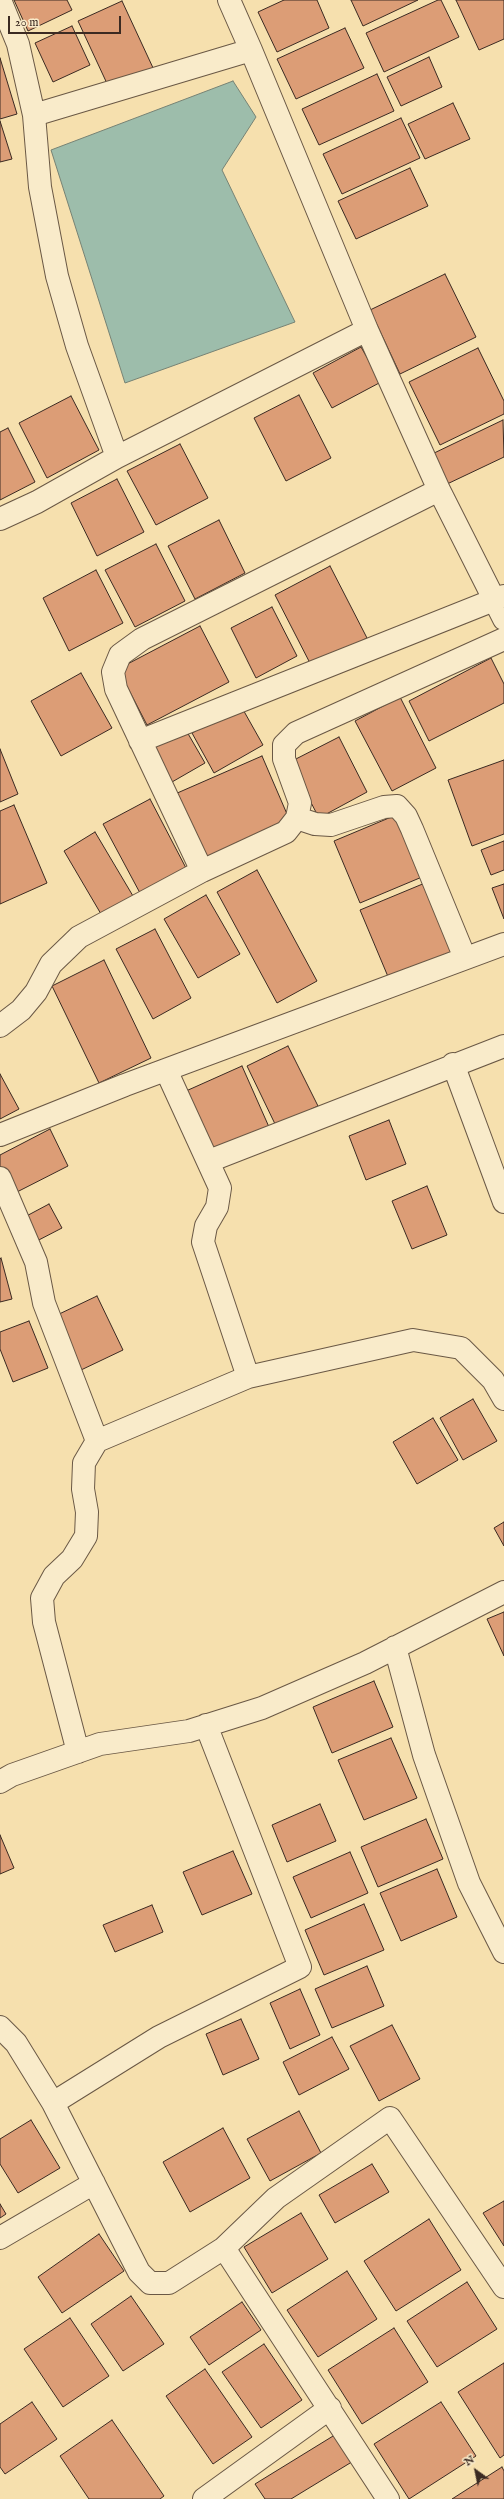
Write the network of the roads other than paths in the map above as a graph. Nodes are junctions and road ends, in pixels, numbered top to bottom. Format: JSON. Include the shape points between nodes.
{"nodes":[{"id":1,"x":0,"y":0,"type":"edge"},
{"id":2,"x":230,"y":0,"type":"edge"},
{"id":3,"x":251,"y":50,"type":"junction"},
{"id":4,"x":34,"y":115,"type":"junction"},
{"id":5,"x":367,"y":330,"type":"junction"},
{"id":6,"x":117,"y":457,"type":"junction"},
{"id":7,"x":439,"y":490,"type":"junction"},
{"id":8,"x":0,"y":519,"type":"edge"},
{"id":9,"x":499,"y":598,"type":"edge"},
{"id":10,"x":504,"y":619,"type":"edge"},
{"id":11,"x":504,"y":639,"type":"edge"},
{"id":12,"x":140,"y":741,"type":"junction"},
{"id":13,"x":298,"y":818,"type":"junction"},
{"id":14,"x":202,"y":871,"type":"junction"},
{"id":15,"x":504,"y":944,"type":"edge"},
{"id":16,"x":465,"y":958,"type":"junction"},
{"id":17,"x":0,"y":1026,"type":"edge"},
{"id":18,"x":504,"y":1046,"type":"edge"},
{"id":19,"x":453,"y":1064,"type":"junction"},
{"id":20,"x":166,"y":1070,"type":"junction"},
{"id":21,"x":0,"y":1135,"type":"edge"},
{"id":22,"x":209,"y":1161,"type":"junction"},
{"id":23,"x":0,"y":1178,"type":"edge"},
{"id":24,"x":504,"y":1202,"type":"edge"},
{"id":25,"x":248,"y":1377,"type":"junction"},
{"id":26,"x":504,"y":1399,"type":"edge"},
{"id":27,"x":98,"y":1440,"type":"junction"},
{"id":28,"x":504,"y":1592,"type":"edge"},
{"id":29,"x":395,"y":1647,"type":"junction"},
{"id":30,"x":206,"y":1725,"type":"junction"},
{"id":31,"x":78,"y":1752,"type":"junction"},
{"id":32,"x":0,"y":1782,"type":"edge"},
{"id":33,"x":504,"y":1952,"type":"edge"},
{"id":34,"x":0,"y":2027,"type":"edge"},
{"id":35,"x":53,"y":2103,"type":"junction"},
{"id":36,"x":94,"y":2183,"type":"junction"},
{"id":37,"x":0,"y":2238,"type":"edge"},
{"id":38,"x":224,"y":2248,"type":"junction"},
{"id":39,"x":504,"y":2287,"type":"edge"},
{"id":40,"x":330,"y":2408,"type":"junction"},
{"id":41,"x":204,"y":2499,"type":"edge"},
{"id":42,"x":388,"y":2499,"type":"edge"}],
"edges":[{"from":1,"to":4,"type":"street","via":[[18,44]]},
{"from":2,"to":3,"type":"street"},
{"from":3,"to":4,"type":"street"},
{"from":3,"to":5,"type":"street"},
{"from":4,"to":6,"type":"street","via":[[40,187],[57,276],[77,346]]},
{"from":5,"to":6,"type":"street"},
{"from":5,"to":7,"type":"street"},
{"from":6,"to":8,"type":"street","via":[[37,502]]},
{"from":7,"to":9,"type":"street"},
{"from":7,"to":12,"type":"street","via":[[142,639],[120,655],[113,672],[116,689]]},
{"from":9,"to":10,"type":"street"},
{"from":9,"to":12,"type":"street"},
{"from":11,"to":13,"type":"street","via":[[296,733],[284,745],[284,759],[300,804]]},
{"from":12,"to":14,"type":"street"},
{"from":13,"to":14,"type":"street","via":[[286,832]]},
{"from":13,"to":16,"type":"street","via":[[315,824],[331,824],[384,807],[397,806],[406,816],[412,829]]},
{"from":14,"to":17,"type":"street","via":[[78,937],[50,964],[36,992],[21,1010]]},
{"from":15,"to":16,"type":"street"},
{"from":16,"to":20,"type":"street"},
{"from":18,"to":19,"type":"street"},
{"from":19,"to":22,"type":"street"},
{"from":19,"to":24,"type":"street"},
{"from":20,"to":21,"type":"street"},
{"from":20,"to":22,"type":"street"},
{"from":22,"to":25,"type":"street","via":[[220,1188],[217,1207],[206,1226],[203,1242]]},
{"from":23,"to":27,"type":"street","via":[[36,1262],[44,1303]]},
{"from":25,"to":26,"type":"street","via":[[413,1340],[461,1348],[494,1380]]},
{"from":25,"to":27,"type":"street"},
{"from":27,"to":31,"type":"street","via":[[84,1463],[83,1489],[88,1512],[86,1536],[72,1560],[54,1576],[42,1598],[44,1622]]},
{"from":28,"to":29,"type":"street"},
{"from":29,"to":30,"type":"street","via":[[365,1663],[262,1708]]},
{"from":29,"to":33,"type":"street","via":[[434,1786],[469,1883]]},
{"from":30,"to":31,"type":"street","via":[[189,1731],[100,1744]]},
{"from":30,"to":35,"type":"street","via":[[300,1967],[159,2037]]},
{"from":31,"to":32,"type":"street","via":[[12,1775]]},
{"from":34,"to":35,"type":"street","via":[[16,2043]]},
{"from":35,"to":36,"type":"street"},
{"from":36,"to":37,"type":"street"},
{"from":36,"to":38,"type":"street","via":[[138,2272],[150,2283],[169,2284]]},
{"from":38,"to":39,"type":"street","via":[[276,2198],[390,2118]]},
{"from":38,"to":40,"type":"street"},
{"from":40,"to":41,"type":"street"},
{"from":40,"to":42,"type":"street"}]}
